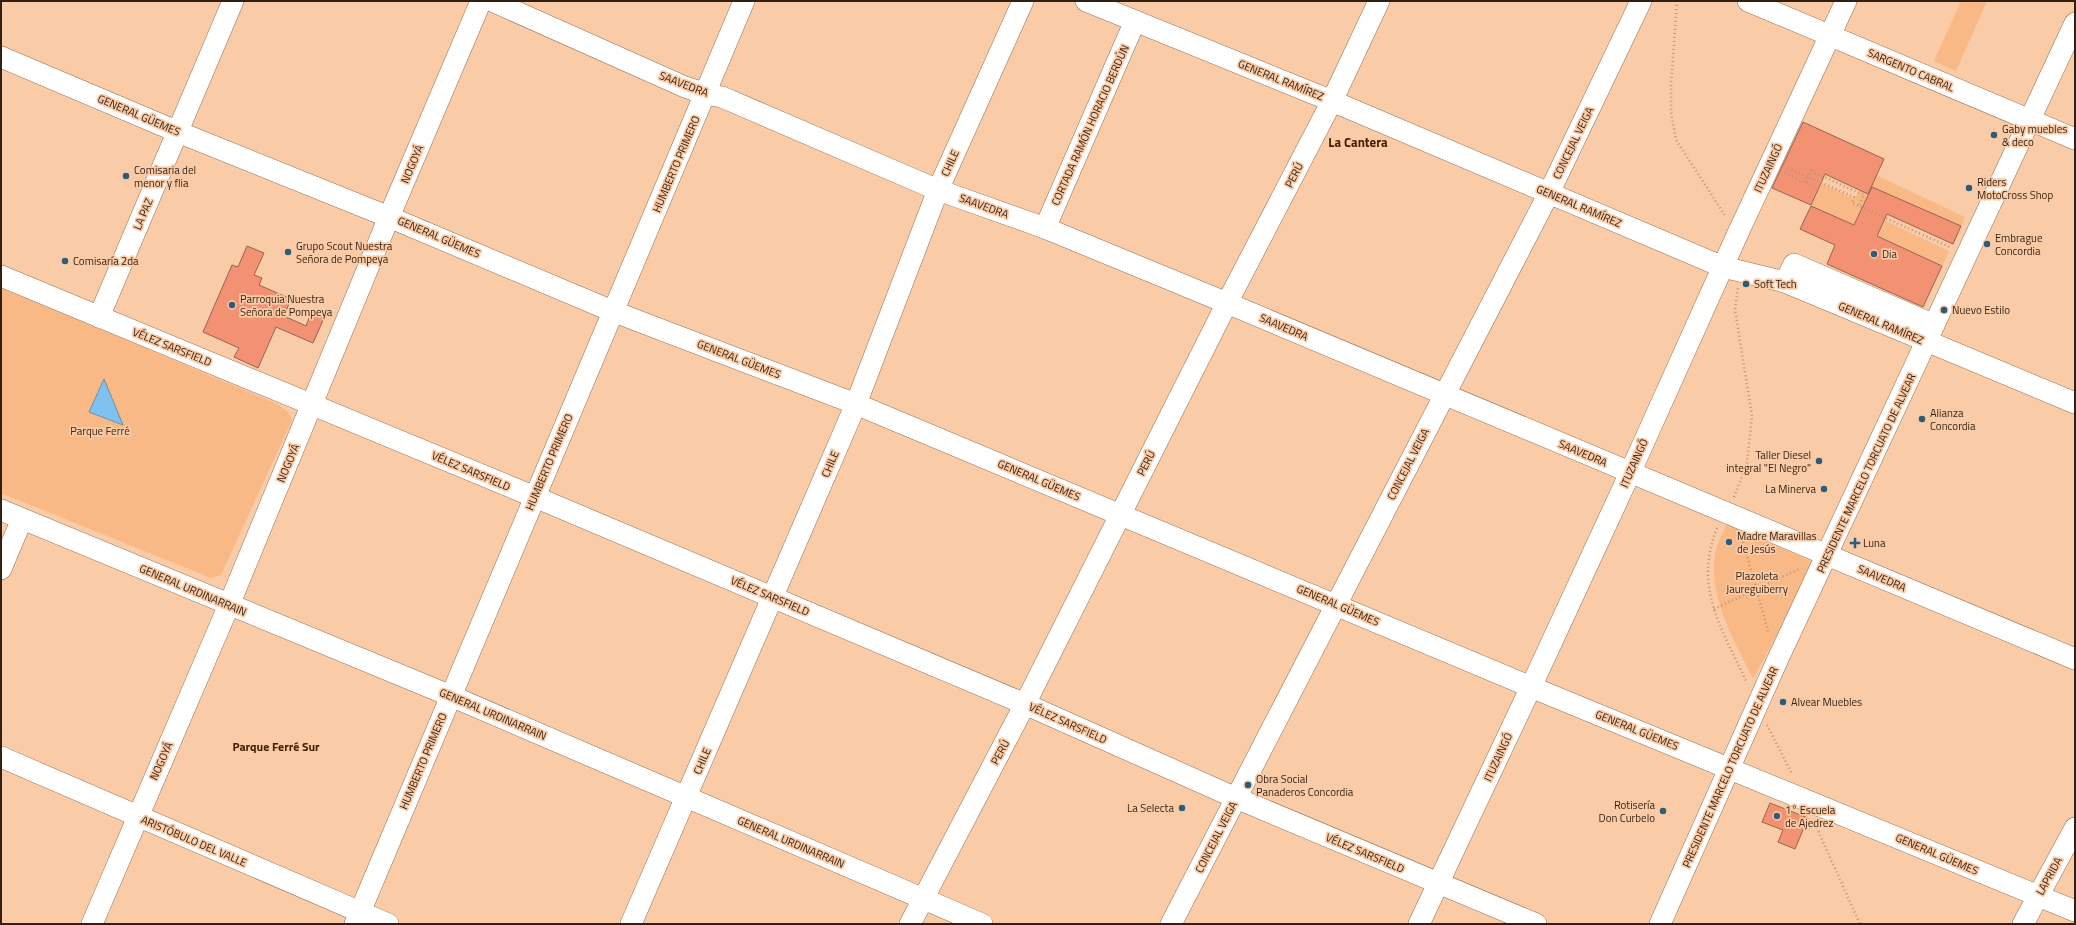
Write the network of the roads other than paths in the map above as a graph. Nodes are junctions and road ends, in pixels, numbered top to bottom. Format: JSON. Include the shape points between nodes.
{"nodes":[{"id":1,"x":233,"y":1,"type":"edge"},
{"id":2,"x":480,"y":1,"type":"edge"},
{"id":3,"x":492,"y":1,"type":"edge"},
{"id":4,"x":744,"y":1,"type":"edge"},
{"id":5,"x":1023,"y":1,"type":"edge"},
{"id":6,"x":1086,"y":1,"type":"edge"},
{"id":7,"x":1379,"y":1,"type":"edge"},
{"id":8,"x":1641,"y":1,"type":"edge"},
{"id":9,"x":1748,"y":1,"type":"edge"},
{"id":10,"x":1846,"y":1,"type":"edge"},
{"id":11,"x":1135,"y":21,"type":"junction"},
{"id":12,"x":2075,"y":23,"type":"edge"},
{"id":13,"x":1830,"y":36,"type":"junction"},
{"id":14,"x":1,"y":57,"type":"edge"},
{"id":15,"x":706,"y":94,"type":"junction"},
{"id":16,"x":1332,"y":101,"type":"junction"},
{"id":17,"x":2030,"y":119,"type":"junction"},
{"id":18,"x":178,"y":132,"type":"junction"},
{"id":19,"x":2075,"y":139,"type":"edge"},
{"id":20,"x":938,"y":190,"type":"junction"},
{"id":21,"x":1549,"y":193,"type":"junction"},
{"id":22,"x":389,"y":216,"type":"junction"},
{"id":23,"x":1045,"y":228,"type":"junction"},
{"id":24,"x":1732,"y":268,"type":"junction"},
{"id":25,"x":1,"y":276,"type":"edge"},
{"id":26,"x":1227,"y":303,"type":"junction"},
{"id":27,"x":612,"y":310,"type":"junction"},
{"id":28,"x":99,"y":317,"type":"junction"},
{"id":29,"x":1930,"y":334,"type":"junction"},
{"id":30,"x":1444,"y":394,"type":"junction"},
{"id":31,"x":2075,"y":403,"type":"edge"},
{"id":32,"x":856,"y":404,"type":"junction"},
{"id":33,"x":312,"y":405,"type":"junction"},
{"id":34,"x":1630,"y":473,"type":"junction"},
{"id":35,"x":535,"y":497,"type":"junction"},
{"id":36,"x":1,"y":510,"type":"edge"},
{"id":37,"x":1120,"y":514,"type":"junction"},
{"id":38,"x":22,"y":519,"type":"junction"},
{"id":39,"x":1827,"y":556,"type":"junction"},
{"id":40,"x":1,"y":569,"type":"edge"},
{"id":41,"x":773,"y":598,"type":"junction"},
{"id":42,"x":1337,"y":604,"type":"junction"},
{"id":43,"x":229,"y":605,"type":"junction"},
{"id":44,"x":2075,"y":659,"type":"edge"},
{"id":45,"x":1531,"y":687,"type":"junction"},
{"id":46,"x":451,"y":696,"type":"junction"},
{"id":47,"x":1025,"y":704,"type":"junction"},
{"id":48,"x":1,"y":758,"type":"edge"},
{"id":49,"x":1730,"y":767,"type":"junction"},
{"id":50,"x":686,"y":797,"type":"junction"},
{"id":51,"x":1236,"y":798,"type":"junction"},
{"id":52,"x":137,"y":817,"type":"junction"},
{"id":53,"x":2075,"y":828,"type":"edge"},
{"id":54,"x":1437,"y":884,"type":"junction"},
{"id":55,"x":2038,"y":896,"type":"junction"},
{"id":56,"x":923,"y":899,"type":"junction"},
{"id":57,"x":2075,"y":911,"type":"edge"},
{"id":58,"x":357,"y":918,"type":"edge"},
{"id":59,"x":92,"y":924,"type":"edge"},
{"id":60,"x":388,"y":924,"type":"edge"},
{"id":61,"x":631,"y":924,"type":"edge"},
{"id":62,"x":910,"y":924,"type":"edge"},
{"id":63,"x":982,"y":924,"type":"edge"},
{"id":64,"x":1171,"y":924,"type":"edge"},
{"id":65,"x":1419,"y":924,"type":"edge"},
{"id":66,"x":1536,"y":924,"type":"edge"},
{"id":67,"x":1660,"y":924,"type":"edge"},
{"id":68,"x":2023,"y":924,"type":"edge"}],
"edges":[{"from":1,"to":18,"type":"street","name":"LA PAZ"},
{"from":2,"to":22,"type":"street","name":"NOGOYÁ"},
{"from":3,"to":15,"type":"street","name":"SAAVEDRA"},
{"from":4,"to":15,"type":"street","name":"HUMBERTO PRIMERO"},
{"from":5,"to":20,"type":"street","name":"CHILE"},
{"from":6,"to":11,"type":"street","name":"GENERAL RAMÍREZ"},
{"from":7,"to":16,"type":"street","name":"PERÚ"},
{"from":8,"to":21,"type":"street","name":"CONCEJAL VEIGA"},
{"from":9,"to":13,"type":"street","name":"SARGENTO CABRAL"},
{"from":10,"to":13,"type":"street","name":"ITUZAINGÓ"},
{"from":11,"to":16,"type":"street","name":"GENERAL RAMÍREZ"},
{"from":11,"to":23,"type":"street","name":"CORTADA RAMÓN HORACIO BERDÚN"},
{"from":12,"to":17,"type":"street","name":"PRESIDENTE MARCELO TORCUATO DE ALVEAR"},
{"from":13,"to":17,"type":"street","name":"SARGENTO CABRAL"},
{"from":13,"to":24,"type":"street","name":"ITUZAINGÓ","via":[[1778,166],[1738,233]]},
{"from":14,"to":18,"type":"street","name":"GENERAL GÜEMES"},
{"from":15,"to":20,"type":"street","name":"SAAVEDRA","via":[[722,97]]},
{"from":15,"to":27,"type":"street","name":"HUMBERTO PRIMERO"},
{"from":16,"to":21,"type":"street","name":"GENERAL RAMÍREZ"},
{"from":16,"to":26,"type":"street","name":"PERÚ"},
{"from":17,"to":19,"type":"street","name":"SARGENTO CABRAL"},
{"from":17,"to":29,"type":"street","name":"PRESIDENTE MARCELO TORCUATO DE ALVEAR"},
{"from":18,"to":22,"type":"street","name":"GENERAL GÜEMES"},
{"from":18,"to":28,"type":"street","name":"LA PAZ"},
{"from":20,"to":23,"type":"street","name":"SAAVEDRA"},
{"from":20,"to":32,"type":"street","name":"CHILE"},
{"from":21,"to":24,"type":"street","name":"GENERAL RAMÍREZ"},
{"from":21,"to":30,"type":"street","name":"CONCEJAL VEIGA"},
{"from":22,"to":27,"type":"street","name":"GENERAL GÜEMES"},
{"from":22,"to":33,"type":"street","name":"NOGOYÁ"},
{"from":23,"to":26,"type":"street","name":"SAAVEDRA"},
{"from":24,"to":29,"type":"street","name":"GENERAL RAMÍREZ","via":[[1785,282],[1794,264]]},
{"from":24,"to":34,"type":"street","name":"ITUZAINGÓ"},
{"from":25,"to":28,"type":"street","name":"VÉLEZ SARSFIELD"},
{"from":26,"to":30,"type":"street","name":"SAAVEDRA"},
{"from":26,"to":37,"type":"street","name":"PERÚ"},
{"from":27,"to":32,"type":"street","name":"GENERAL GÜEMES"},
{"from":27,"to":35,"type":"street","name":"HUMBERTO PRIMERO"},
{"from":28,"to":33,"type":"street","name":"VÉLEZ SARSFIELD"},
{"from":29,"to":31,"type":"street","name":"GENERAL RAMÍREZ"},
{"from":29,"to":39,"type":"street","name":"PRESIDENTE MARCELO TORCUATO DE ALVEAR"},
{"from":30,"to":34,"type":"street","name":"SAAVEDRA"},
{"from":30,"to":42,"type":"street","name":"CONCEJAL VEIGA"},
{"from":32,"to":37,"type":"street","name":"GENERAL GÜEMES"},
{"from":32,"to":41,"type":"street","name":"CHILE"},
{"from":33,"to":35,"type":"street","name":"VÉLEZ SARSFIELD"},
{"from":33,"to":43,"type":"street","name":"NOGOYÁ"},
{"from":34,"to":39,"type":"street","name":"SAAVEDRA"},
{"from":34,"to":45,"type":"street","name":"ITUZAINGÓ"},
{"from":35,"to":41,"type":"street","name":"VÉLEZ SARSFIELD"},
{"from":35,"to":46,"type":"street","name":"HUMBERTO PRIMERO"},
{"from":36,"to":38,"type":"street","name":"GENERAL URDINARRAIN"},
{"from":37,"to":42,"type":"street","name":"GENERAL GÜEMES"},
{"from":37,"to":47,"type":"street","name":"PERÚ"},
{"from":38,"to":40,"type":"street"},
{"from":38,"to":43,"type":"street","name":"GENERAL URDINARRAIN"},
{"from":39,"to":44,"type":"street","name":"SAAVEDRA"},
{"from":39,"to":49,"type":"street","name":"PRESIDENTE MARCELO TORCUATO DE ALVEAR"},
{"from":41,"to":47,"type":"street","name":"VÉLEZ SARSFIELD"},
{"from":41,"to":50,"type":"street","name":"CHILE"},
{"from":42,"to":45,"type":"street","name":"GENERAL GÜEMES"},
{"from":42,"to":51,"type":"street","name":"CONCEJAL VEIGA"},
{"from":43,"to":46,"type":"street","name":"GENERAL URDINARRAIN"},
{"from":43,"to":52,"type":"street","name":"NOGOYÁ"},
{"from":45,"to":49,"type":"street","name":"GENERAL GÜEMES"},
{"from":45,"to":54,"type":"street","name":"ITUZAINGÓ"},
{"from":46,"to":50,"type":"street","name":"GENERAL URDINARRAIN"},
{"from":46,"to":58,"type":"street","name":"HUMBERTO PRIMERO"},
{"from":47,"to":51,"type":"street","name":"VÉLEZ SARSFIELD"},
{"from":47,"to":56,"type":"street","name":"PERÚ"},
{"from":48,"to":52,"type":"street","name":"ARISTÓBULO DEL VALLE"},
{"from":49,"to":55,"type":"street","name":"GENERAL GÜEMES"},
{"from":49,"to":67,"type":"street","name":"PRESIDENTE MARCELO TORCUATO DE ALVEAR"},
{"from":50,"to":56,"type":"street","name":"GENERAL URDINARRAIN"},
{"from":50,"to":61,"type":"street","name":"CHILE"},
{"from":51,"to":54,"type":"street","name":"VÉLEZ SARSFIELD"},
{"from":51,"to":64,"type":"street","name":"CONCEJAL VEIGA"},
{"from":52,"to":58,"type":"street","name":"ARISTÓBULO DEL VALLE"},
{"from":52,"to":59,"type":"street","name":"NOGOYÁ"},
{"from":53,"to":55,"type":"street","name":"LAPRIDA"},
{"from":54,"to":65,"type":"street","name":"ITUZAINGÓ"},
{"from":54,"to":66,"type":"street","name":"VÉLEZ SARSFIELD"},
{"from":55,"to":57,"type":"street","name":"GENERAL GÜEMES"},
{"from":55,"to":68,"type":"street","name":"LAPRIDA"},
{"from":56,"to":62,"type":"street","name":"PERÚ"},
{"from":56,"to":63,"type":"street","name":"GENERAL URDINARRAIN"},
{"from":58,"to":60,"type":"street","name":"ARISTÓBULO DEL VALLE"}]}
